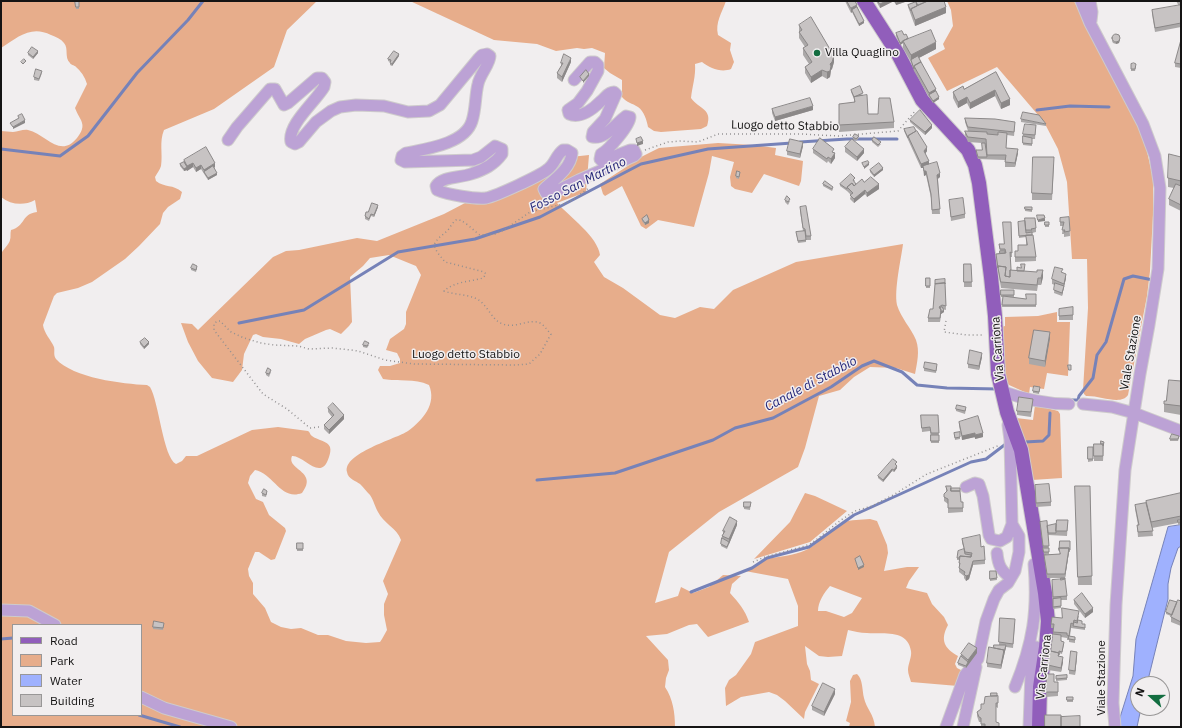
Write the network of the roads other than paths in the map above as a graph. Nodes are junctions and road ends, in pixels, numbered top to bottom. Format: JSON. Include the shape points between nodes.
{"nodes":[{"id":1,"x":864,"y":1,"type":"edge"},
{"id":2,"x":1081,"y":1,"type":"edge"},
{"id":3,"x":1090,"y":1,"type":"edge"},
{"id":4,"x":1090,"y":23,"type":"junction"},
{"id":5,"x":574,"y":80,"type":"dead end"},
{"id":6,"x":228,"y":140,"type":"dead end"},
{"id":7,"x":1001,"y":391,"type":"junction"},
{"id":8,"x":1069,"y":404,"type":"dead end"},
{"id":9,"x":1082,"y":404,"type":"dead end"},
{"id":10,"x":1007,"y":412,"type":"junction"},
{"id":11,"x":1134,"y":413,"type":"junction"},
{"id":12,"x":1181,"y":431,"type":"edge"},
{"id":13,"x":966,"y":487,"type":"dead end"},
{"id":14,"x":1012,"y":524,"type":"junction"},
{"id":15,"x":1034,"y":529,"type":"junction"},
{"id":16,"x":997,"y":553,"type":"dead end"},
{"id":17,"x":1011,"y":578,"type":"junction"},
{"id":18,"x":1,"y":610,"type":"edge"},
{"id":19,"x":53,"y":624,"type":"edge"},
{"id":20,"x":1032,"y":634,"type":"junction"},
{"id":21,"x":975,"y":662,"type":"junction"},
{"id":22,"x":1015,"y":686,"type":"dead end"},
{"id":23,"x":142,"y":698,"type":"edge"},
{"id":24,"x":966,"y":725,"type":"edge"},
{"id":25,"x":231,"y":727,"type":"edge"},
{"id":26,"x":946,"y":727,"type":"edge"},
{"id":27,"x":1029,"y":727,"type":"edge"},
{"id":28,"x":1039,"y":727,"type":"edge"},
{"id":29,"x":1115,"y":727,"type":"edge"}],
"edges":[{"from":1,"to":7,"type":"main road","name":"Via Carriona","via":[[898,54],[922,100],[968,150],[975,165],[991,277]]},
{"from":2,"to":4,"type":"street","name":"Viale Stazione"},
{"from":3,"to":4,"type":"street"},
{"from":4,"to":11,"type":"street","name":"Viale Stazione","via":[[1143,124],[1155,156],[1160,188],[1158,269]]},
{"from":5,"to":6,"type":"street","via":[[590,62],[598,65],[598,71],[587,91],[574,107],[568,110],[573,116],[583,114],[601,102],[610,92],[616,94],[605,118],[592,137],[613,129],[626,116],[630,117],[630,122],[601,154],[600,160],[630,150],[634,150],[636,154],[551,194],[546,193],[544,189],[572,160],[572,153],[567,150],[559,153],[550,169],[541,175],[487,198],[438,190],[436,186],[441,181],[480,171],[497,162],[502,149],[495,146],[473,160],[401,160],[406,153],[437,146],[462,136],[469,128],[479,80],[490,61],[487,54],[479,58],[440,105],[429,111],[408,112],[384,106],[340,107],[316,122],[295,144],[291,142],[291,133],[324,87],[325,82],[322,78],[317,78],[284,105],[275,90],[270,89]]},
{"from":7,"to":8,"type":"street","via":[[1043,402]]},
{"from":7,"to":10,"type":"main road","name":"Via Carriona"},
{"from":9,"to":11,"type":"street","via":[[1112,406]]},
{"from":10,"to":14,"type":"street"},
{"from":10,"to":15,"type":"main road","name":"Via Carriona","via":[[1021,450]]},
{"from":11,"to":12,"type":"street"},
{"from":11,"to":29,"type":"street","name":"Viale Stazione","via":[[1125,470],[1116,605],[1113,702]]},
{"from":13,"to":14,"type":"street","via":[[979,484],[991,539],[1000,541],[1007,537]]},
{"from":14,"to":17,"type":"street","via":[[1019,536],[1019,552]]},
{"from":15,"to":20,"type":"street","via":[[1036,610]]},
{"from":15,"to":28,"type":"main road","name":"Via Carriona","via":[[1048,621],[1040,687]]},
{"from":16,"to":17,"type":"street","via":[[1000,568]]},
{"from":17,"to":21,"type":"street","via":[[994,599],[986,620],[978,659]]},
{"from":18,"to":19,"type":"street","via":[[29,611]]},
{"from":20,"to":22,"type":"street","via":[[1024,665]]},
{"from":20,"to":27,"type":"street","via":[[1038,638],[1031,673]]},
{"from":21,"to":24,"type":"street"},
{"from":21,"to":26,"type":"street","via":[[964,675]]},
{"from":23,"to":25,"type":"street","via":[[164,708]]}]}
